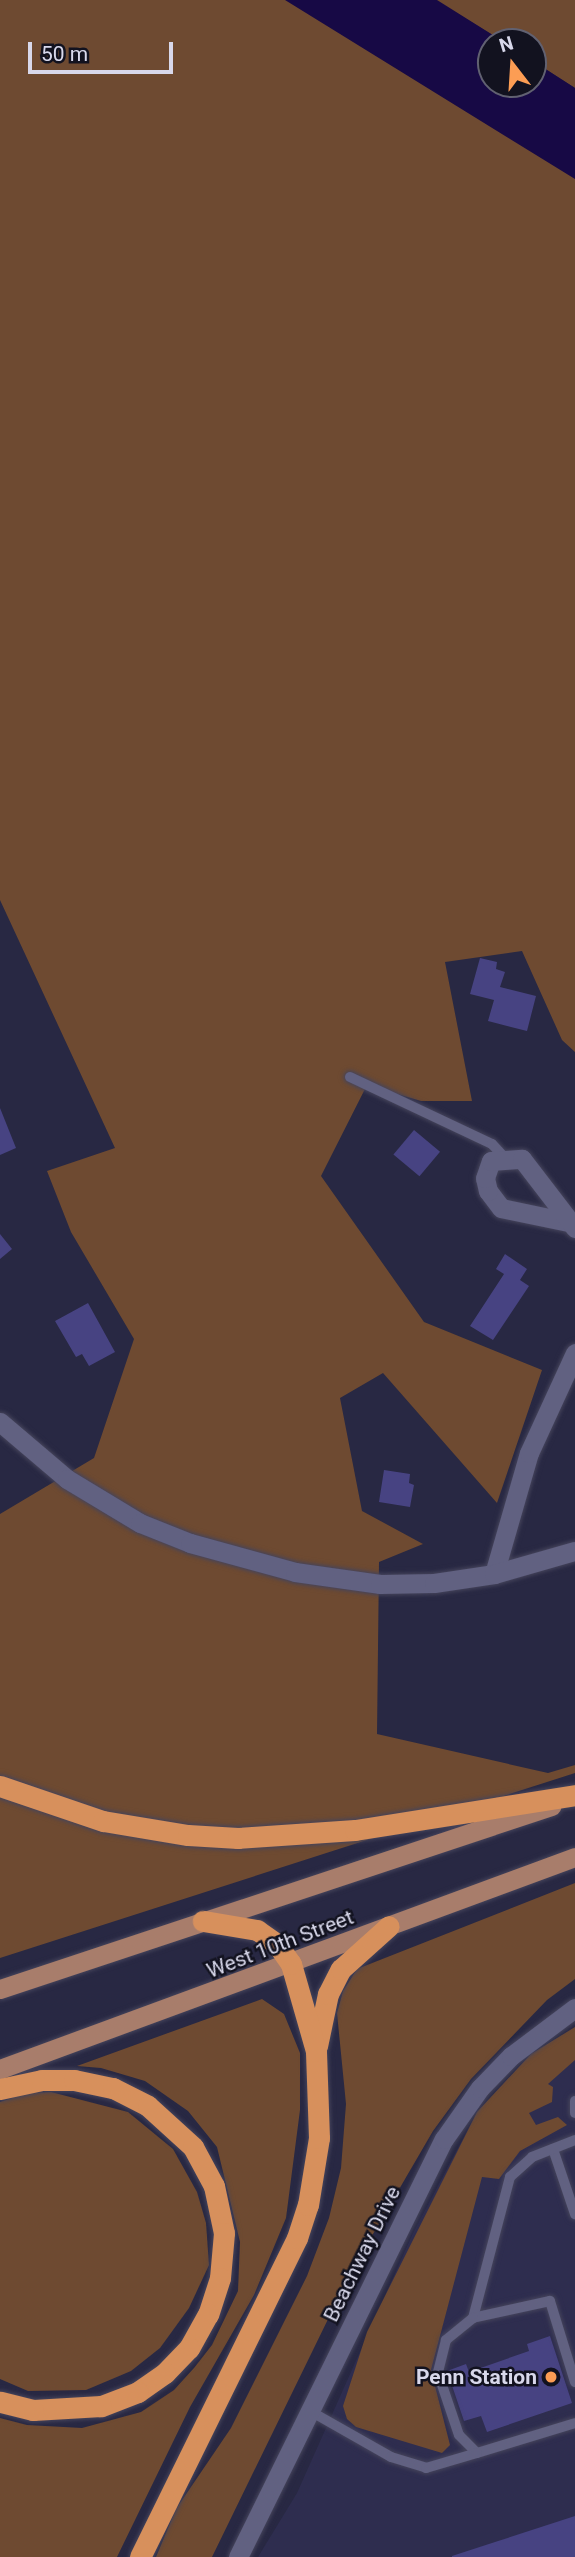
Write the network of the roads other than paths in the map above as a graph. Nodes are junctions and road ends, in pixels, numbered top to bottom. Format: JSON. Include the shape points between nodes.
{"nodes":[{"id":1,"x":350,"y":1077,"type":"dead end"},
{"id":2,"x":503,"y":1157,"type":"junction"},
{"id":3,"x":571,"y":1225,"type":"edge"},
{"id":4,"x":575,"y":1353,"type":"edge"},
{"id":5,"x":0,"y":1422,"type":"edge"},
{"id":6,"x":575,"y":1551,"type":"edge"},
{"id":7,"x":494,"y":1574,"type":"junction"},
{"id":8,"x":0,"y":1786,"type":"edge"},
{"id":9,"x":575,"y":1797,"type":"edge"},
{"id":10,"x":575,"y":1857,"type":"edge"},
{"id":11,"x":202,"y":1921,"type":"junction"},
{"id":12,"x":389,"y":1926,"type":"junction"},
{"id":13,"x":290,"y":1964,"type":"junction"},
{"id":14,"x":0,"y":1989,"type":"edge"},
{"id":15,"x":575,"y":2008,"type":"edge"},
{"id":16,"x":316,"y":2051,"type":"junction"},
{"id":17,"x":0,"y":2069,"type":"edge"},
{"id":18,"x":0,"y":2089,"type":"edge"},
{"id":19,"x":575,"y":2101,"type":"edge"},
{"id":20,"x":575,"y":2113,"type":"edge"},
{"id":21,"x":575,"y":2140,"type":"edge"},
{"id":22,"x":552,"y":2149,"type":"junction"},
{"id":23,"x":571,"y":2187,"type":"edge"},
{"id":24,"x":575,"y":2214,"type":"edge"},
{"id":25,"x":473,"y":2318,"type":"junction"},
{"id":26,"x":575,"y":2382,"type":"edge"},
{"id":27,"x":0,"y":2402,"type":"edge"},
{"id":28,"x":310,"y":2412,"type":"junction"},
{"id":29,"x":575,"y":2423,"type":"edge"},
{"id":30,"x":477,"y":2453,"type":"junction"},
{"id":31,"x":140,"y":2557,"type":"edge"},
{"id":32,"x":238,"y":2557,"type":"edge"}],
"edges":[{"from":1,"to":2,"type":"lane","via":[[492,1144]]},
{"from":2,"to":3,"type":"street","via":[[523,1159]]},
{"from":2,"to":3,"type":"street","via":[[491,1161],[485,1178],[501,1208]]},
{"from":4,"to":7,"type":"street","via":[[529,1452]]},
{"from":5,"to":7,"type":"street","via":[[67,1479],[140,1522],[190,1543],[295,1572],[380,1584],[434,1583]]},
{"from":6,"to":7,"type":"street"},
{"from":8,"to":9,"type":"highway","via":[[103,1821],[238,1838],[355,1830]]},
{"from":9,"to":11,"type":"main road","name":"West 10th Street"},
{"from":10,"to":12,"type":"main road","name":"West 10th Street"},
{"from":11,"to":13,"type":"highway","via":[[257,1930],[277,1944]]},
{"from":11,"to":14,"type":"main road","name":"West 10th Street"},
{"from":12,"to":13,"type":"main road","name":"West 10th Street"},
{"from":12,"to":16,"type":"highway","via":[[341,1969],[328,1994]]},
{"from":13,"to":16,"type":"highway"},
{"from":13,"to":17,"type":"main road","name":"West 10th Street"},
{"from":15,"to":28,"type":"street","name":"Beachway Drive","via":[[511,2056],[450,2129]]},
{"from":16,"to":31,"type":"highway","via":[[319,2138],[308,2205],[297,2238]]},
{"from":18,"to":27,"type":"highway","via":[[42,2080],[74,2080],[113,2088],[148,2106],[193,2147],[214,2186],[223,2232],[220,2278],[208,2314],[189,2348],[165,2372],[138,2392],[101,2406],[33,2410]]},
{"from":19,"to":20,"type":"lane"},
{"from":21,"to":22,"type":"lane"},
{"from":22,"to":23,"type":"lane"},
{"from":22,"to":25,"type":"lane","via":[[531,2157],[510,2177]]},
{"from":23,"to":24,"type":"lane"},
{"from":25,"to":26,"type":"lane","via":[[550,2301]]},
{"from":25,"to":30,"type":"lane","via":[[446,2340],[438,2373],[459,2435]]},
{"from":28,"to":30,"type":"lane","via":[[391,2457],[426,2468]]},
{"from":28,"to":32,"type":"street","name":"Beachway Drive"},
{"from":29,"to":30,"type":"lane"}]}
